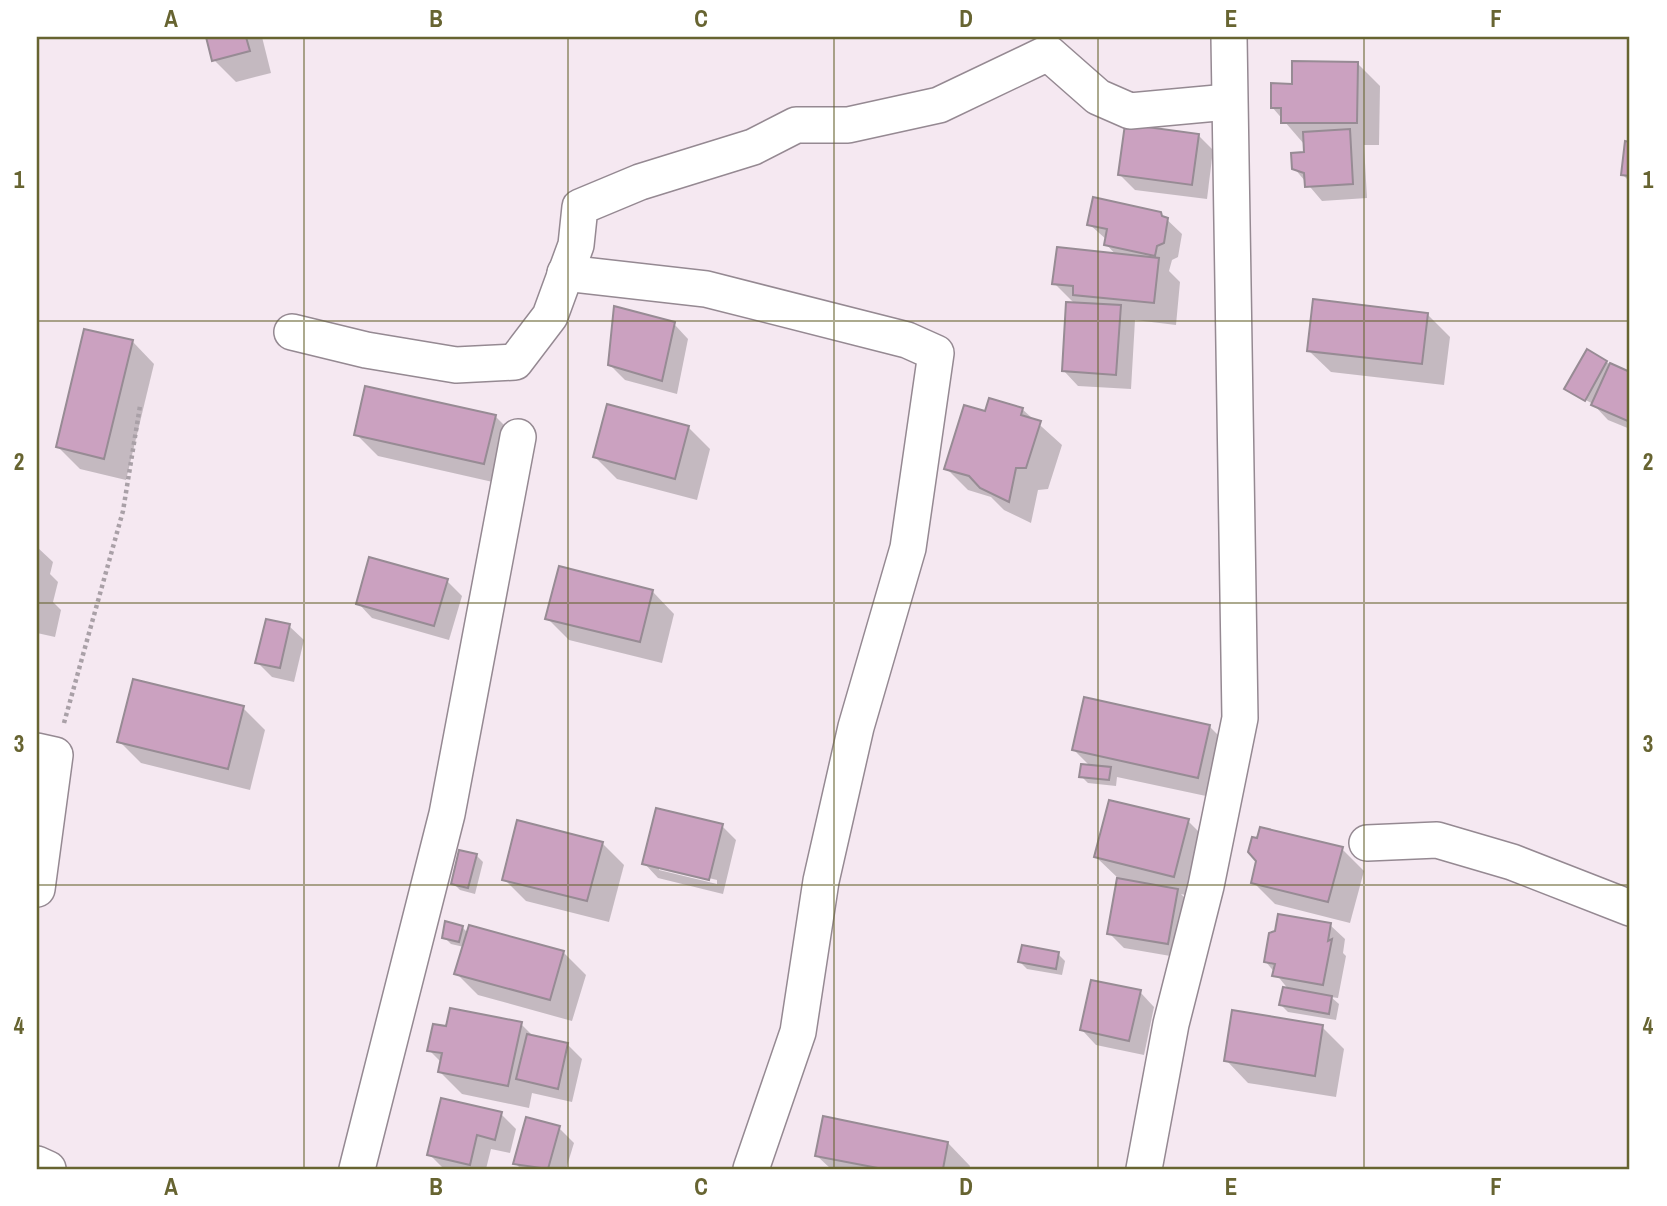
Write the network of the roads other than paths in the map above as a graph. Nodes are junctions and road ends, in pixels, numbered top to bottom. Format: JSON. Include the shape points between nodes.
{"nodes":[{"id":1,"x":1229,"y":37,"type":"edge"},
{"id":2,"x":1217,"y":103,"type":"dead end"},
{"id":3,"x":565,"y":273,"type":"junction"},
{"id":4,"x":292,"y":332,"type":"dead end"},
{"id":5,"x":518,"y":437,"type":"dead end"},
{"id":6,"x":46,"y":753,"type":"edge"},
{"id":7,"x":1367,"y":843,"type":"dead end"},
{"id":8,"x":37,"y":889,"type":"edge"},
{"id":9,"x":1630,"y":908,"type":"edge"},
{"id":10,"x":37,"y":1164,"type":"edge"},
{"id":11,"x":48,"y":1169,"type":"edge"},
{"id":12,"x":357,"y":1169,"type":"edge"},
{"id":13,"x":751,"y":1169,"type":"edge"},
{"id":14,"x":1144,"y":1169,"type":"edge"}],
"edges":[{"from":1,"to":14,"type":"street","via":[[1240,718],[1206,886],[1171,1024]]},
{"from":2,"to":3,"type":"street","via":[[1130,111],[1098,97],[1048,54],[939,105],[848,125],[796,125],[753,147],[640,182],[580,207],[576,244]]},
{"from":3,"to":4,"type":"street","via":[[550,316],[515,362],[456,365]]},
{"from":3,"to":13,"type":"street","via":[[706,289],[907,340],[936,353],[908,548],[856,727],[824,868],[798,1032]]},
{"from":5,"to":12,"type":"street","via":[[447,814]]},
{"from":6,"to":8,"type":"street"},
{"from":7,"to":9,"type":"street","via":[[1437,840],[1513,862]]},
{"from":10,"to":11,"type":"street"}]}
